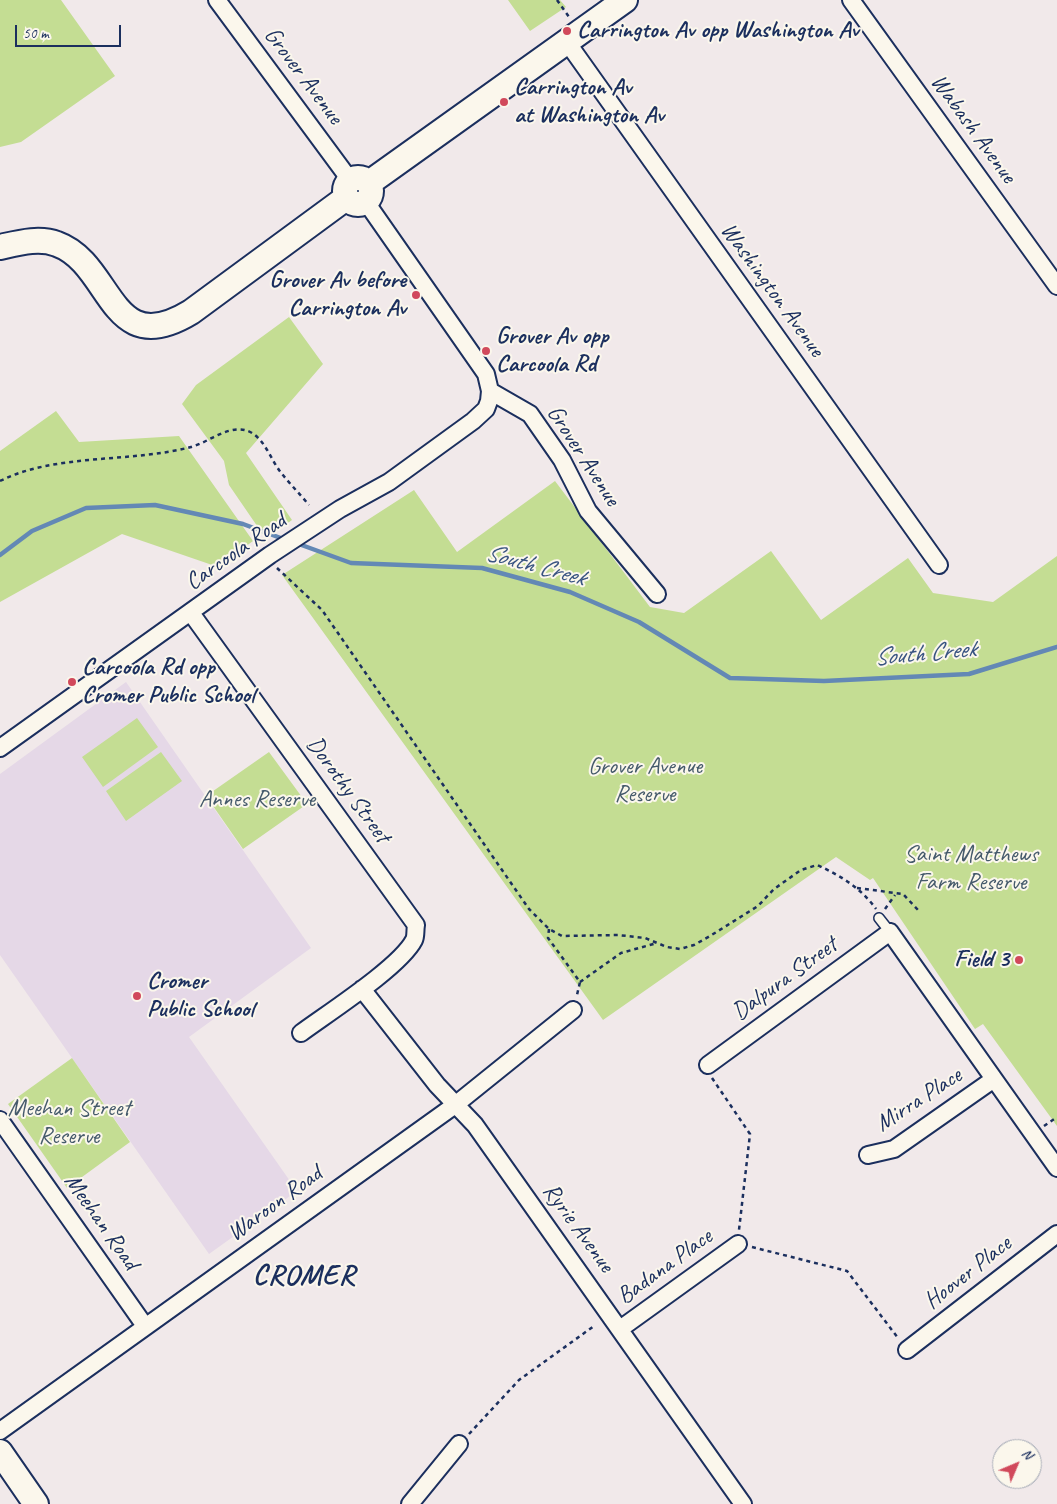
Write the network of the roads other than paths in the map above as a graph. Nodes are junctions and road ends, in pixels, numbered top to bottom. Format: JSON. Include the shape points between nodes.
{"nodes":[{"id":1,"x":217,"y":0,"type":"edge"},
{"id":2,"x":625,"y":0,"type":"edge"},
{"id":3,"x":851,"y":0,"type":"edge"},
{"id":4,"x":570,"y":32,"type":"junction"},
{"id":5,"x":358,"y":191,"type":"junction"},
{"id":6,"x":0,"y":247,"type":"edge"},
{"id":7,"x":1057,"y":286,"type":"edge"},
{"id":8,"x":490,"y":391,"type":"junction"},
{"id":9,"x":939,"y":564,"type":"dead end"},
{"id":10,"x":657,"y":594,"type":"dead end"},
{"id":11,"x":191,"y":613,"type":"junction"},
{"id":12,"x":0,"y":748,"type":"edge"},
{"id":13,"x":878,"y":918,"type":"road end"},
{"id":14,"x":890,"y":932,"type":"junction"},
{"id":15,"x":362,"y":988,"type":"junction"},
{"id":16,"x":573,"y":1010,"type":"road end"},
{"id":17,"x":301,"y":1033,"type":"dead end"},
{"id":18,"x":708,"y":1065,"type":"road end"},
{"id":19,"x":994,"y":1079,"type":"junction"},
{"id":20,"x":455,"y":1105,"type":"junction"},
{"id":21,"x":0,"y":1120,"type":"edge"},
{"id":22,"x":868,"y":1155,"type":"dead end"},
{"id":23,"x":1057,"y":1168,"type":"edge"},
{"id":24,"x":1057,"y":1234,"type":"edge"},
{"id":25,"x":738,"y":1244,"type":"road end"},
{"id":26,"x":145,"y":1326,"type":"junction"},
{"id":27,"x":620,"y":1329,"type":"junction"},
{"id":28,"x":907,"y":1350,"type":"road end"},
{"id":29,"x":0,"y":1431,"type":"edge"},
{"id":30,"x":459,"y":1444,"type":"road end"},
{"id":31,"x":0,"y":1452,"type":"edge"},
{"id":32,"x":36,"y":1504,"type":"edge"},
{"id":33,"x":410,"y":1504,"type":"edge"},
{"id":34,"x":742,"y":1504,"type":"edge"}],
"edges":[{"from":1,"to":5,"type":"street","name":"Grover Avenue"},
{"from":2,"to":4,"type":"street"},
{"from":3,"to":7,"type":"street","name":"Wabash Avenue"},
{"from":4,"to":5,"type":"street"},
{"from":4,"to":9,"type":"street","name":"Washington Avenue"},
{"from":5,"to":6,"type":"street","via":[[190,312],[173,323],[159,326],[135,323],[118,311],[82,260],[56,243],[40,241]]},
{"from":5,"to":8,"type":"street","name":"Grover Avenue","via":[[486,374]]},
{"from":8,"to":10,"type":"street","name":"Grover Avenue","via":[[530,414],[562,460],[588,511]]},
{"from":8,"to":11,"type":"street","name":"Carcoola Road","via":[[486,409],[473,421],[389,482],[313,526],[273,561]]},
{"from":11,"to":12,"type":"street","name":"Carcoola Road"},
{"from":11,"to":15,"type":"street","name":"Dorothy Street","via":[[416,925],[414,939],[406,950]]},
{"from":13,"to":14,"type":"lane"},
{"from":14,"to":18,"type":"street","name":"Dalpura Street"},
{"from":14,"to":19,"type":"street"},
{"from":15,"to":17,"type":"street"},
{"from":15,"to":20,"type":"street","name":"Ryrie Avenue"},
{"from":16,"to":20,"type":"street","name":"Waroon Road"},
{"from":19,"to":22,"type":"street","name":"Mirra Place","via":[[894,1149]]},
{"from":19,"to":23,"type":"street"},
{"from":20,"to":26,"type":"street","name":"Waroon Road"},
{"from":20,"to":27,"type":"street","name":"Ryrie Avenue","via":[[475,1125]]},
{"from":21,"to":26,"type":"street","name":"Meehan Road"},
{"from":24,"to":28,"type":"street","name":"Hoover Place"},
{"from":25,"to":27,"type":"street","name":"Badana Place"},
{"from":26,"to":29,"type":"street","name":"Waroon Road"},
{"from":27,"to":34,"type":"street","name":"Ryrie Avenue"},
{"from":30,"to":33,"type":"street"},
{"from":31,"to":32,"type":"street"}]}
